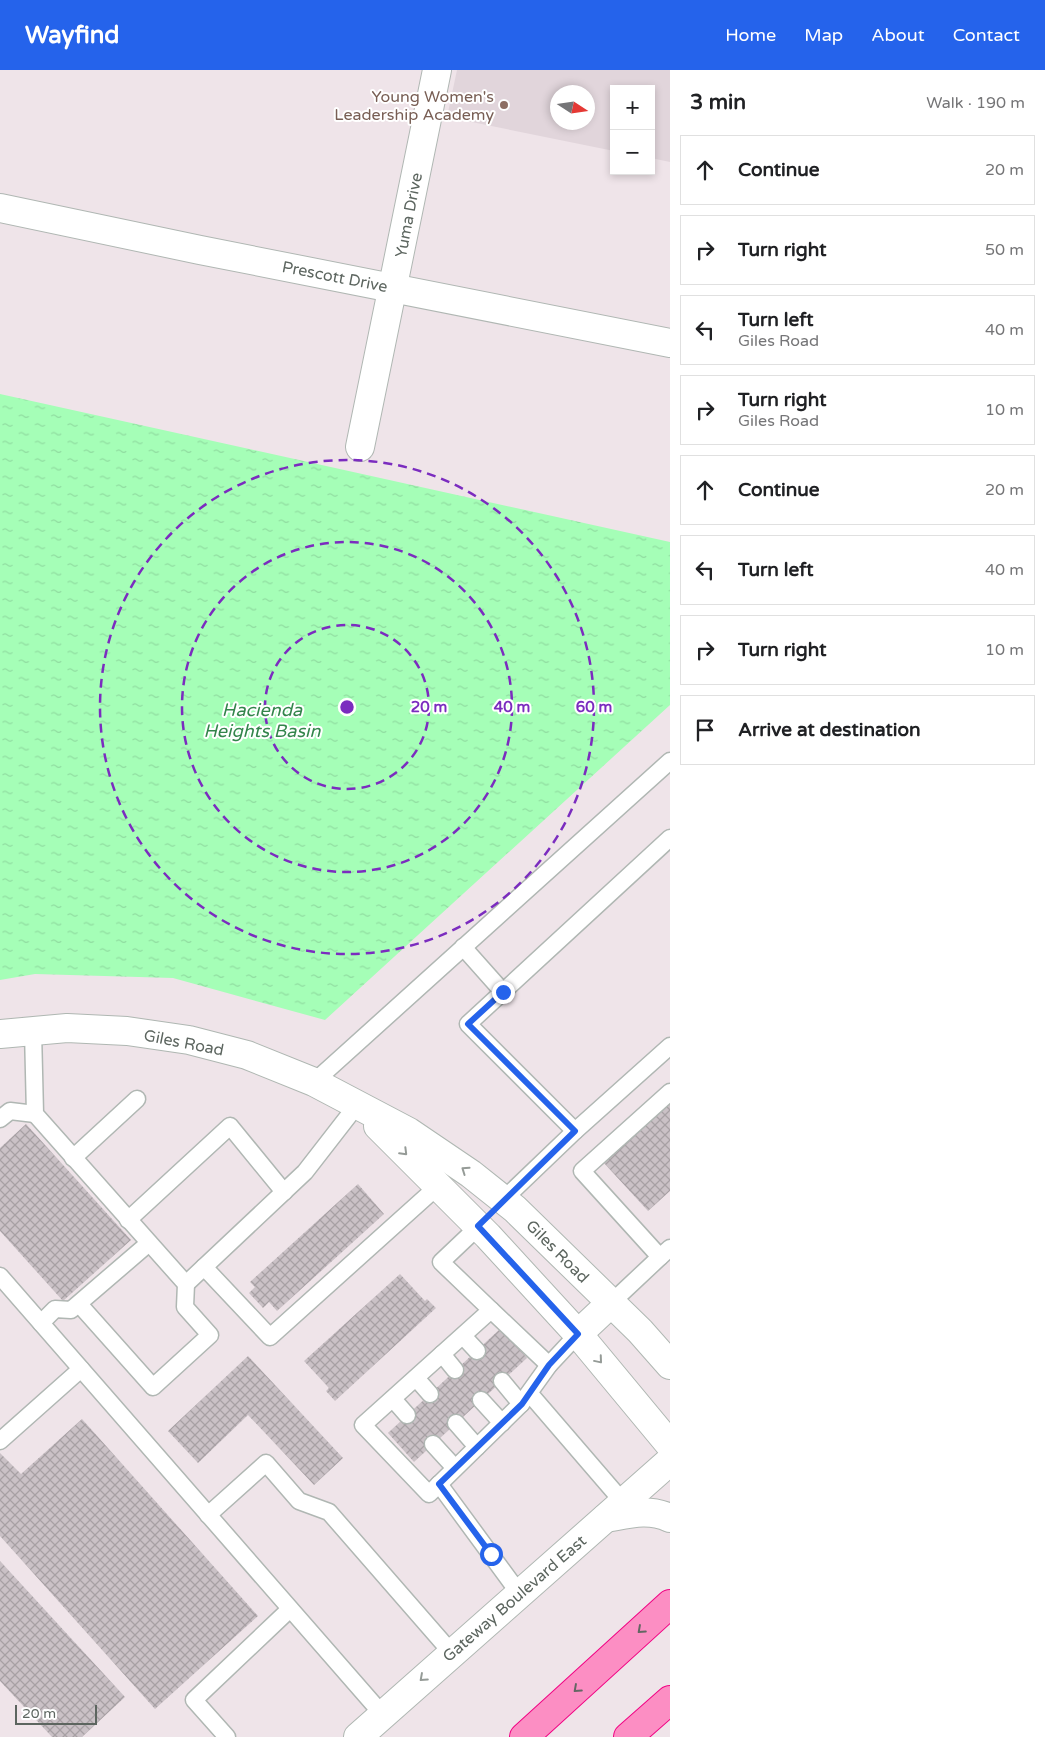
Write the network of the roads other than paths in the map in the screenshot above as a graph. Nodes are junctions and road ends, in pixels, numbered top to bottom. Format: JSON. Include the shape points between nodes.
{"nodes":[{"id":1,"x":437,"y":70,"type":"edge"},
{"id":2,"x":0,"y":208,"type":"edge"},
{"id":3,"x":393,"y":287,"type":"junction"},
{"id":4,"x":670,"y":343,"type":"edge"},
{"id":5,"x":360,"y":447,"type":"dead end"},
{"id":6,"x":670,"y":760,"type":"edge"},
{"id":7,"x":670,"y":838,"type":"edge"},
{"id":8,"x":463,"y":947,"type":"junction"},
{"id":9,"x":503,"y":992,"type":"junction"},
{"id":10,"x":32,"y":1031,"type":"junction"},
{"id":11,"x":0,"y":1034,"type":"edge"},
{"id":12,"x":670,"y":1046,"type":"edge"},
{"id":13,"x":314,"y":1082,"type":"junction"},
{"id":14,"x":670,"y":1092,"type":"edge"},
{"id":15,"x":137,"y":1100,"type":"dead end"},
{"id":16,"x":357,"y":1105,"type":"junction"},
{"id":17,"x":34,"y":1114,"type":"junction"},
{"id":18,"x":0,"y":1119,"type":"edge"},
{"id":19,"x":575,"y":1131,"type":"junction"},
{"id":20,"x":73,"y":1158,"type":"junction"},
{"id":21,"x":438,"y":1186,"type":"junction"},
{"id":22,"x":284,"y":1192,"type":"junction"},
{"id":23,"x":503,"y":1200,"type":"junction"},
{"id":24,"x":128,"y":1220,"type":"junction"},
{"id":25,"x":478,"y":1226,"type":"junction"},
{"id":26,"x":149,"y":1243,"type":"junction"},
{"id":27,"x":665,"y":1252,"type":"edge"},
{"id":28,"x":204,"y":1267,"type":"junction"},
{"id":29,"x":0,"y":1276,"type":"edge"},
{"id":30,"x":186,"y":1284,"type":"junction"},
{"id":31,"x":611,"y":1303,"type":"junction"},
{"id":32,"x":79,"y":1304,"type":"junction"},
{"id":33,"x":491,"y":1310,"type":"junction"},
{"id":34,"x":41,"y":1323,"type":"junction"},
{"id":35,"x":640,"y":1331,"type":"junction"},
{"id":36,"x":578,"y":1334,"type":"junction"},
{"id":37,"x":463,"y":1336,"type":"junction"},
{"id":38,"x":670,"y":1344,"type":"edge"},
{"id":39,"x":477,"y":1350,"type":"dead end"},
{"id":40,"x":442,"y":1354,"type":"junction"},
{"id":41,"x":549,"y":1365,"type":"junction"},
{"id":42,"x":670,"y":1365,"type":"edge"},
{"id":43,"x":81,"y":1369,"type":"junction"},
{"id":44,"x":456,"y":1370,"type":"dead end"},
{"id":45,"x":416,"y":1378,"type":"junction"},
{"id":46,"x":502,"y":1381,"type":"dead end"},
{"id":47,"x":430,"y":1394,"type":"dead end"},
{"id":48,"x":393,"y":1399,"type":"junction"},
{"id":49,"x":526,"y":1399,"type":"junction"},
{"id":50,"x":481,"y":1400,"type":"dead end"},
{"id":51,"x":407,"y":1415,"type":"dead end"},
{"id":52,"x":456,"y":1423,"type":"dead end"},
{"id":53,"x":502,"y":1423,"type":"junction"},
{"id":54,"x":0,"y":1442,"type":"edge"},
{"id":55,"x":433,"y":1444,"type":"dead end"},
{"id":56,"x":670,"y":1445,"type":"edge"},
{"id":57,"x":477,"y":1447,"type":"junction"},
{"id":58,"x":670,"y":1461,"type":"edge"},
{"id":59,"x":455,"y":1468,"type":"junction"},
{"id":60,"x":439,"y":1484,"type":"junction"},
{"id":61,"x":614,"y":1510,"type":"junction"},
{"id":62,"x":208,"y":1515,"type":"junction"},
{"id":63,"x":670,"y":1518,"type":"edge"},
{"id":64,"x":519,"y":1593,"type":"junction"},
{"id":65,"x":670,"y":1604,"type":"edge"},
{"id":66,"x":290,"y":1608,"type":"junction"},
{"id":67,"x":452,"y":1652,"type":"junction"},
{"id":68,"x":665,"y":1705,"type":"edge"},
{"id":69,"x":383,"y":1715,"type":"junction"},
{"id":70,"x":227,"y":1737,"type":"edge"},
{"id":71,"x":358,"y":1737,"type":"edge"},
{"id":72,"x":524,"y":1737,"type":"edge"},
{"id":73,"x":628,"y":1737,"type":"edge"}],
"edges":[{"from":1,"to":3,"type":"street","name":"Yuma Drive"},
{"from":2,"to":3,"type":"street","name":"Prescott Drive"},
{"from":3,"to":4,"type":"street","name":"Prescott Drive"},
{"from":3,"to":5,"type":"street","name":"Yuma Drive"},
{"from":6,"to":8,"type":"lane"},
{"from":7,"to":9,"type":"lane"},
{"from":8,"to":9,"type":"lane"},
{"from":8,"to":13,"type":"lane"},
{"from":9,"to":19,"type":"lane","via":[[468,1024]]},
{"from":10,"to":11,"type":"street","name":"Giles Road"},
{"from":10,"to":13,"type":"street","name":"Giles Road","via":[[67,1028],[128,1030],[188,1040],[247,1055]]},
{"from":10,"to":17,"type":"lane"},
{"from":12,"to":19,"type":"lane"},
{"from":13,"to":16,"type":"street","name":"Giles Road"},
{"from":14,"to":27,"type":"lane","via":[[582,1171]]},
{"from":15,"to":20,"type":"lane"},
{"from":16,"to":21,"type":"street","name":"Giles Road","one_way":true},
{"from":16,"to":22,"type":"lane","via":[[305,1172]]},
{"from":23,"to":16,"type":"street","name":"Giles Road","one_way":true,"via":[[409,1132]]},
{"from":17,"to":18,"type":"lane","via":[[10,1111]]},
{"from":17,"to":20,"type":"lane"},
{"from":19,"to":23,"type":"lane"},
{"from":20,"to":24,"type":"lane"},
{"from":21,"to":25,"type":"street","name":"Giles Road"},
{"from":21,"to":28,"type":"lane","via":[[270,1336]]},
{"from":22,"to":24,"type":"lane","via":[[230,1126]]},
{"from":22,"to":28,"type":"lane"},
{"from":23,"to":25,"type":"street"},
{"from":23,"to":31,"type":"street","name":"Giles Road"},
{"from":24,"to":26,"type":"lane"},
{"from":25,"to":33,"type":"lane","via":[[441,1262]]},
{"from":25,"to":36,"type":"street","name":"Giles Road"},
{"from":26,"to":30,"type":"lane"},
{"from":26,"to":32,"type":"lane"},
{"from":27,"to":31,"type":"lane"},
{"from":28,"to":30,"type":"lane"},
{"from":29,"to":34,"type":"lane"},
{"from":30,"to":32,"type":"lane","via":[[185,1307],[210,1334],[153,1387]]},
{"from":31,"to":35,"type":"street","name":"Giles Road"},
{"from":31,"to":36,"type":"street"},
{"from":32,"to":34,"type":"lane","via":[[71,1310],[55,1309]]},
{"from":33,"to":37,"type":"lane"},
{"from":33,"to":41,"type":"lane"},
{"from":34,"to":43,"type":"lane"},
{"from":35,"to":38,"type":"street"},
{"from":35,"to":42,"type":"street","name":"Giles Road"},
{"from":36,"to":41,"type":"lane"},
{"from":36,"to":56,"type":"street","name":"Giles Road","one_way":true},
{"from":37,"to":39,"type":"lane"},
{"from":37,"to":40,"type":"lane"},
{"from":40,"to":44,"type":"lane"},
{"from":40,"to":45,"type":"lane"},
{"from":41,"to":49,"type":"lane"},
{"from":43,"to":54,"type":"lane"},
{"from":43,"to":62,"type":"lane"},
{"from":45,"to":47,"type":"lane"},
{"from":45,"to":48,"type":"lane"},
{"from":46,"to":49,"type":"lane"},
{"from":48,"to":51,"type":"lane"},
{"from":48,"to":60,"type":"lane","via":[[363,1425],[429,1494]]},
{"from":49,"to":53,"type":"lane"},
{"from":49,"to":61,"type":"lane"},
{"from":50,"to":53,"type":"lane"},
{"from":52,"to":57,"type":"lane"},
{"from":53,"to":57,"type":"lane"},
{"from":55,"to":59,"type":"lane"},
{"from":57,"to":59,"type":"lane"},
{"from":58,"to":61,"type":"street","name":"Gateway Boulevard East"},
{"from":59,"to":60,"type":"lane"},
{"from":60,"to":64,"type":"lane"},
{"from":61,"to":63,"type":"street","via":[[659,1513]]},
{"from":61,"to":64,"type":"street","name":"Gateway Boulevard East"},
{"from":62,"to":66,"type":"lane"},
{"from":62,"to":67,"type":"lane","via":[[266,1463],[299,1501],[329,1512]]},
{"from":64,"to":67,"type":"street","name":"Gateway Boulevard East"},
{"from":65,"to":72,"type":"highway","one_way":true},
{"from":66,"to":69,"type":"lane"},
{"from":66,"to":70,"type":"lane","via":[[194,1700]]},
{"from":67,"to":69,"type":"street","name":"Gateway Boulevard East","one_way":true},
{"from":68,"to":73,"type":"highway"},
{"from":69,"to":71,"type":"street","name":"Gateway Boulevard East"}]}
